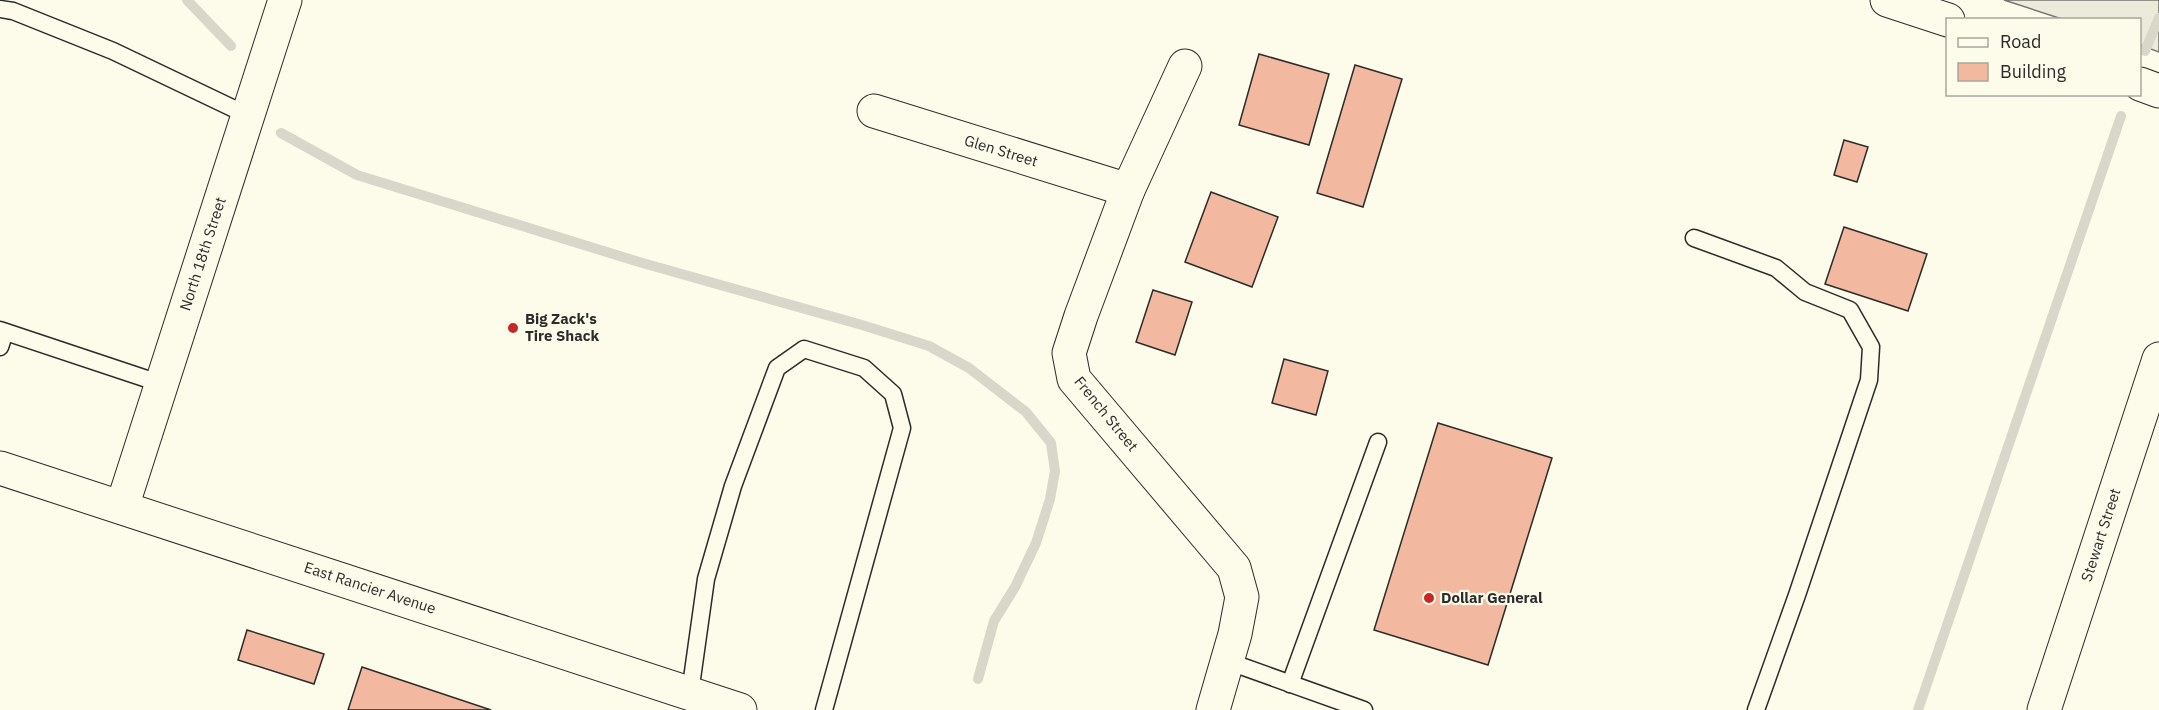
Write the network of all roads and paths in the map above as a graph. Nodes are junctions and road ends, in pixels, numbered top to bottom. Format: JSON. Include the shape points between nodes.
{"nodes":[{"id":1,"x":285,"y":0,"type":"edge"},
{"id":2,"x":1887,"y":0,"type":"edge"},
{"id":3,"x":0,"y":9,"type":"edge"},
{"id":4,"x":1946,"y":20,"type":"edge"},
{"id":5,"x":1185,"y":66,"type":"dead end"},
{"id":6,"x":2141,"y":85,"type":"edge"},
{"id":7,"x":2159,"y":91,"type":"edge"},
{"id":8,"x":874,"y":111,"type":"dead end"},
{"id":9,"x":247,"y":115,"type":"junction"},
{"id":10,"x":1128,"y":190,"type":"junction"},
{"id":11,"x":1694,"y":238,"type":"dead end"},
{"id":12,"x":2,"y":336,"type":"edge"},
{"id":13,"x":2159,"y":359,"type":"edge"},
{"id":14,"x":162,"y":384,"type":"junction"},
{"id":15,"x":1378,"y":442,"type":"dead end"},
{"id":16,"x":0,"y":468,"type":"edge"},
{"id":17,"x":122,"y":507,"type":"junction"},
{"id":18,"x":1227,"y":661,"type":"junction"},
{"id":19,"x":1290,"y":684,"type":"junction"},
{"id":20,"x":690,"y":693,"type":"junction"},
{"id":21,"x":740,"y":710,"type":"edge"},
{"id":22,"x":824,"y":710,"type":"edge"},
{"id":23,"x":1213,"y":710,"type":"edge"},
{"id":24,"x":1364,"y":710,"type":"edge"},
{"id":25,"x":1756,"y":710,"type":"edge"},
{"id":26,"x":2044,"y":710,"type":"edge"}],
"edges":[{"from":1,"to":9,"type":"street","name":"North 18th Street"},
{"from":2,"to":4,"type":"street"},
{"from":3,"to":9,"type":"lane","via":[[113,51]]},
{"from":5,"to":10,"type":"street","name":"French Street"},
{"from":6,"to":7,"type":"street"},
{"from":8,"to":10,"type":"street","name":"Glen Street"},
{"from":9,"to":14,"type":"street","name":"North 18th Street"},
{"from":10,"to":18,"type":"street","name":"French Street","via":[[1070,353],[1074,379],[1234,568],[1242,597]]},
{"from":11,"to":25,"type":"lane","via":[[1776,268],[1805,292],[1850,310],[1871,347],[1869,380]]},
{"from":12,"to":14,"type":"lane"},
{"from":13,"to":26,"type":"street","name":"Stewart Street"},
{"from":14,"to":17,"type":"street","name":"North 18th Street"},
{"from":15,"to":19,"type":"lane"},
{"from":16,"to":17,"type":"street","name":"East Rancier Avenue"},
{"from":17,"to":20,"type":"street","name":"East Rancier Avenue"},
{"from":18,"to":19,"type":"lane"},
{"from":18,"to":23,"type":"street","name":"French Street"},
{"from":19,"to":24,"type":"lane"},
{"from":20,"to":21,"type":"street","name":"East Rancier Avenue"},
{"from":20,"to":22,"type":"lane","via":[[706,579],[733,486],[777,368],[804,349],[864,368],[893,394],[902,428]]}]}
